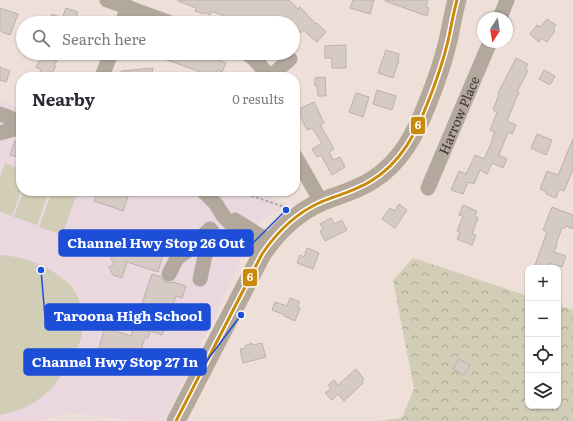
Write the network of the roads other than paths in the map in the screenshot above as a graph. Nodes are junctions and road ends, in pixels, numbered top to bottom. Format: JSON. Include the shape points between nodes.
{"nodes":[{"id":1,"x":107,"y":0,"type":"edge"},
{"id":2,"x":457,"y":0,"type":"edge"},
{"id":3,"x":507,"y":0,"type":"edge"},
{"id":4,"x":128,"y":7,"type":"junction"},
{"id":5,"x":502,"y":12,"type":"edge"},
{"id":6,"x":125,"y":16,"type":"edge"},
{"id":7,"x":152,"y":16,"type":"edge"},
{"id":8,"x":487,"y":48,"type":"edge"},
{"id":9,"x":108,"y":60,"type":"edge"},
{"id":10,"x":256,"y":60,"type":"edge"},
{"id":11,"x":290,"y":60,"type":"dead end"},
{"id":12,"x":104,"y":72,"type":"edge"},
{"id":13,"x":266,"y":72,"type":"edge"},
{"id":14,"x":276,"y":72,"type":"edge"},
{"id":15,"x":0,"y":114,"type":"edge"},
{"id":16,"x":16,"y":120,"type":"edge"},
{"id":17,"x":16,"y":128,"type":"edge"},
{"id":18,"x":0,"y":133,"type":"edge"},
{"id":19,"x":300,"y":165,"type":"edge"},
{"id":20,"x":428,"y":188,"type":"dead end"},
{"id":21,"x":208,"y":196,"type":"edge"},
{"id":22,"x":321,"y":202,"type":"junction"},
{"id":23,"x":266,"y":248,"type":"junction"},
{"id":24,"x":169,"y":274,"type":"dead end"},
{"id":25,"x":200,"y":280,"type":"dead end"},
{"id":26,"x":176,"y":421,"type":"edge"}],
"edges":[{"from":1,"to":4,"type":"street"},
{"from":2,"to":22,"type":"main road","via":[[434,87],[406,148],[393,164],[371,182]]},
{"from":3,"to":5,"type":"street"},
{"from":4,"to":6,"type":"street"},
{"from":4,"to":7,"type":"street"},
{"from":8,"to":20,"type":"street","name":"Harrow Place"},
{"from":9,"to":12,"type":"street"},
{"from":10,"to":13,"type":"street"},
{"from":11,"to":14,"type":"street"},
{"from":15,"to":16,"type":"street"},
{"from":17,"to":18,"type":"street"},
{"from":19,"to":22,"type":"street"},
{"from":21,"to":23,"type":"street","via":[[224,217]]},
{"from":22,"to":23,"type":"main road","via":[[284,227]]},
{"from":23,"to":26,"type":"main road"},
{"from":24,"to":25,"type":"street","via":[[177,258],[211,230]]}]}
